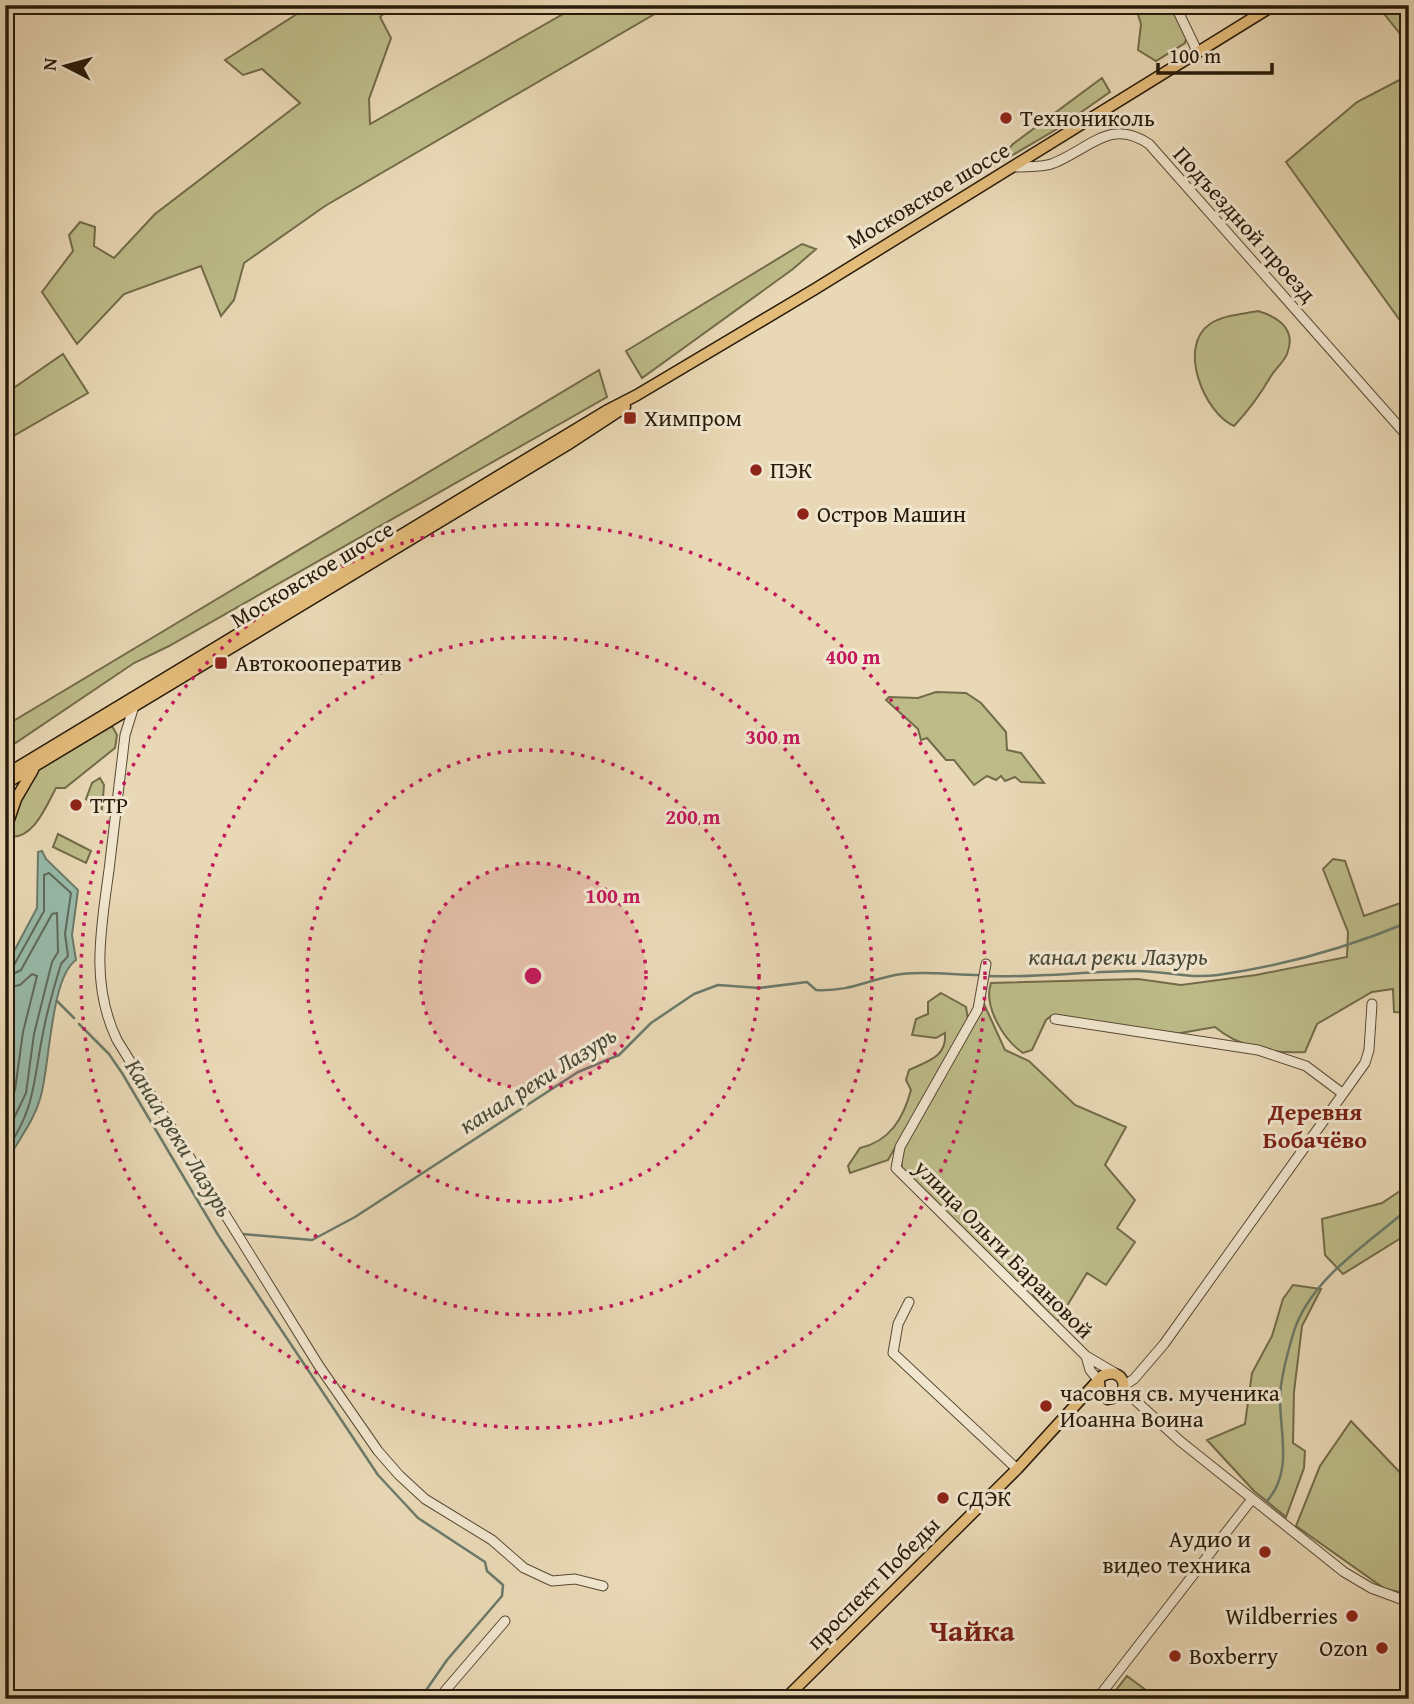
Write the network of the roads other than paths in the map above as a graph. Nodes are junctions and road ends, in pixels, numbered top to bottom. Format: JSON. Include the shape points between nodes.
{"nodes":[{"id":1,"x":1175,"y":5,"type":"edge"},
{"id":2,"x":1274,"y":5,"type":"edge"},
{"id":3,"x":1198,"y":53,"type":"junction"},
{"id":4,"x":1016,"y":167,"type":"junction"},
{"id":5,"x":638,"y":395,"type":"junction"},
{"id":6,"x":1409,"y":438,"type":"edge"},
{"id":7,"x":134,"y":706,"type":"junction"},
{"id":8,"x":105,"y":724,"type":"junction"},
{"id":9,"x":125,"y":735,"type":"junction"},
{"id":10,"x":39,"y":764,"type":"junction"},
{"id":11,"x":5,"y":775,"type":"edge"},
{"id":12,"x":5,"y":784,"type":"edge"},
{"id":13,"x":5,"y":831,"type":"edge"},
{"id":14,"x":986,"y":964,"type":"dead end"},
{"id":15,"x":1371,"y":1004,"type":"dead end"},
{"id":16,"x":1055,"y":1019,"type":"dead end"},
{"id":17,"x":1342,"y":1093,"type":"junction"},
{"id":18,"x":909,"y":1302,"type":"dead end"},
{"id":19,"x":1086,"y":1356,"type":"junction"},
{"id":20,"x":1115,"y":1373,"type":"junction"},
{"id":21,"x":1099,"y":1381,"type":"junction"},
{"id":22,"x":1124,"y":1387,"type":"junction"},
{"id":23,"x":1110,"y":1399,"type":"junction"},
{"id":24,"x":1078,"y":1406,"type":"junction"},
{"id":25,"x":1143,"y":1408,"type":"junction"},
{"id":26,"x":1017,"y":1469,"type":"junction"},
{"id":27,"x":1252,"y":1499,"type":"junction"},
{"id":28,"x":603,"y":1586,"type":"dead end"},
{"id":29,"x":1409,"y":1602,"type":"edge"},
{"id":30,"x":505,"y":1621,"type":"dead end"},
{"id":31,"x":438,"y":1699,"type":"edge"},
{"id":32,"x":785,"y":1699,"type":"edge"},
{"id":33,"x":1097,"y":1699,"type":"edge"}],
"edges":[{"from":1,"to":3,"type":"street"},
{"from":2,"to":3,"type":"main road","name":"Московское шоссе"},
{"from":3,"to":4,"type":"main road","name":"Московское шоссе"},
{"from":4,"to":5,"type":"main road","name":"Московское шоссе"},
{"from":4,"to":6,"type":"street","name":"Подъездной проезд","via":[[1051,164],[1116,132],[1133,134],[1149,145]]},
{"from":5,"to":7,"type":"main road","name":"Московское шоссе","via":[[567,445]]},
{"from":5,"to":11,"type":"main road","name":"Московское шоссе"},
{"from":7,"to":8,"type":"main road","name":"Московское шоссе"},
{"from":7,"to":9,"type":"street"},
{"from":8,"to":9,"type":"street","via":[[117,726]]},
{"from":8,"to":10,"type":"main road","name":"Московское шоссе"},
{"from":9,"to":28,"type":"street","via":[[100,931],[99,977],[106,1015],[117,1040],[319,1366],[399,1475],[425,1499],[492,1540],[524,1568],[552,1581],[575,1579]]},
{"from":10,"to":12,"type":"main road","name":"Московское шоссе"},
{"from":10,"to":13,"type":"main road","via":[[16,799]]},
{"from":14,"to":19,"type":"street","name":"улица Ольги Барановой","via":[[978,1009],[900,1147],[896,1168]]},
{"from":15,"to":17,"type":"street","via":[[1365,1063]]},
{"from":16,"to":17,"type":"street","via":[[1258,1050],[1306,1066]]},
{"from":17,"to":22,"type":"street","via":[[1164,1345]]},
{"from":18,"to":26,"type":"street","via":[[898,1324],[893,1353]]},
{"from":19,"to":20,"type":"street","name":"улица Ольги Барановой"},
{"from":19,"to":21,"type":"street","name":"улица Ольги Барановой"},
{"from":20,"to":21,"type":"main road","name":"проспект Победы"},
{"from":20,"to":22,"type":"main road"},
{"from":21,"to":23,"type":"main road","via":[[1100,1392]]},
{"from":21,"to":24,"type":"main road","name":"проспект Победы"},
{"from":22,"to":23,"type":"main road","via":[[1118,1397]]},
{"from":22,"to":25,"type":"street"},
{"from":23,"to":24,"type":"main road"},
{"from":23,"to":25,"type":"street"},
{"from":24,"to":26,"type":"main road","name":"проспект Победы"},
{"from":25,"to":27,"type":"street"},
{"from":26,"to":32,"type":"main road","name":"проспект Победы"},
{"from":27,"to":29,"type":"street","via":[[1350,1576]]},
{"from":27,"to":33,"type":"street"},
{"from":30,"to":31,"type":"street"}]}
